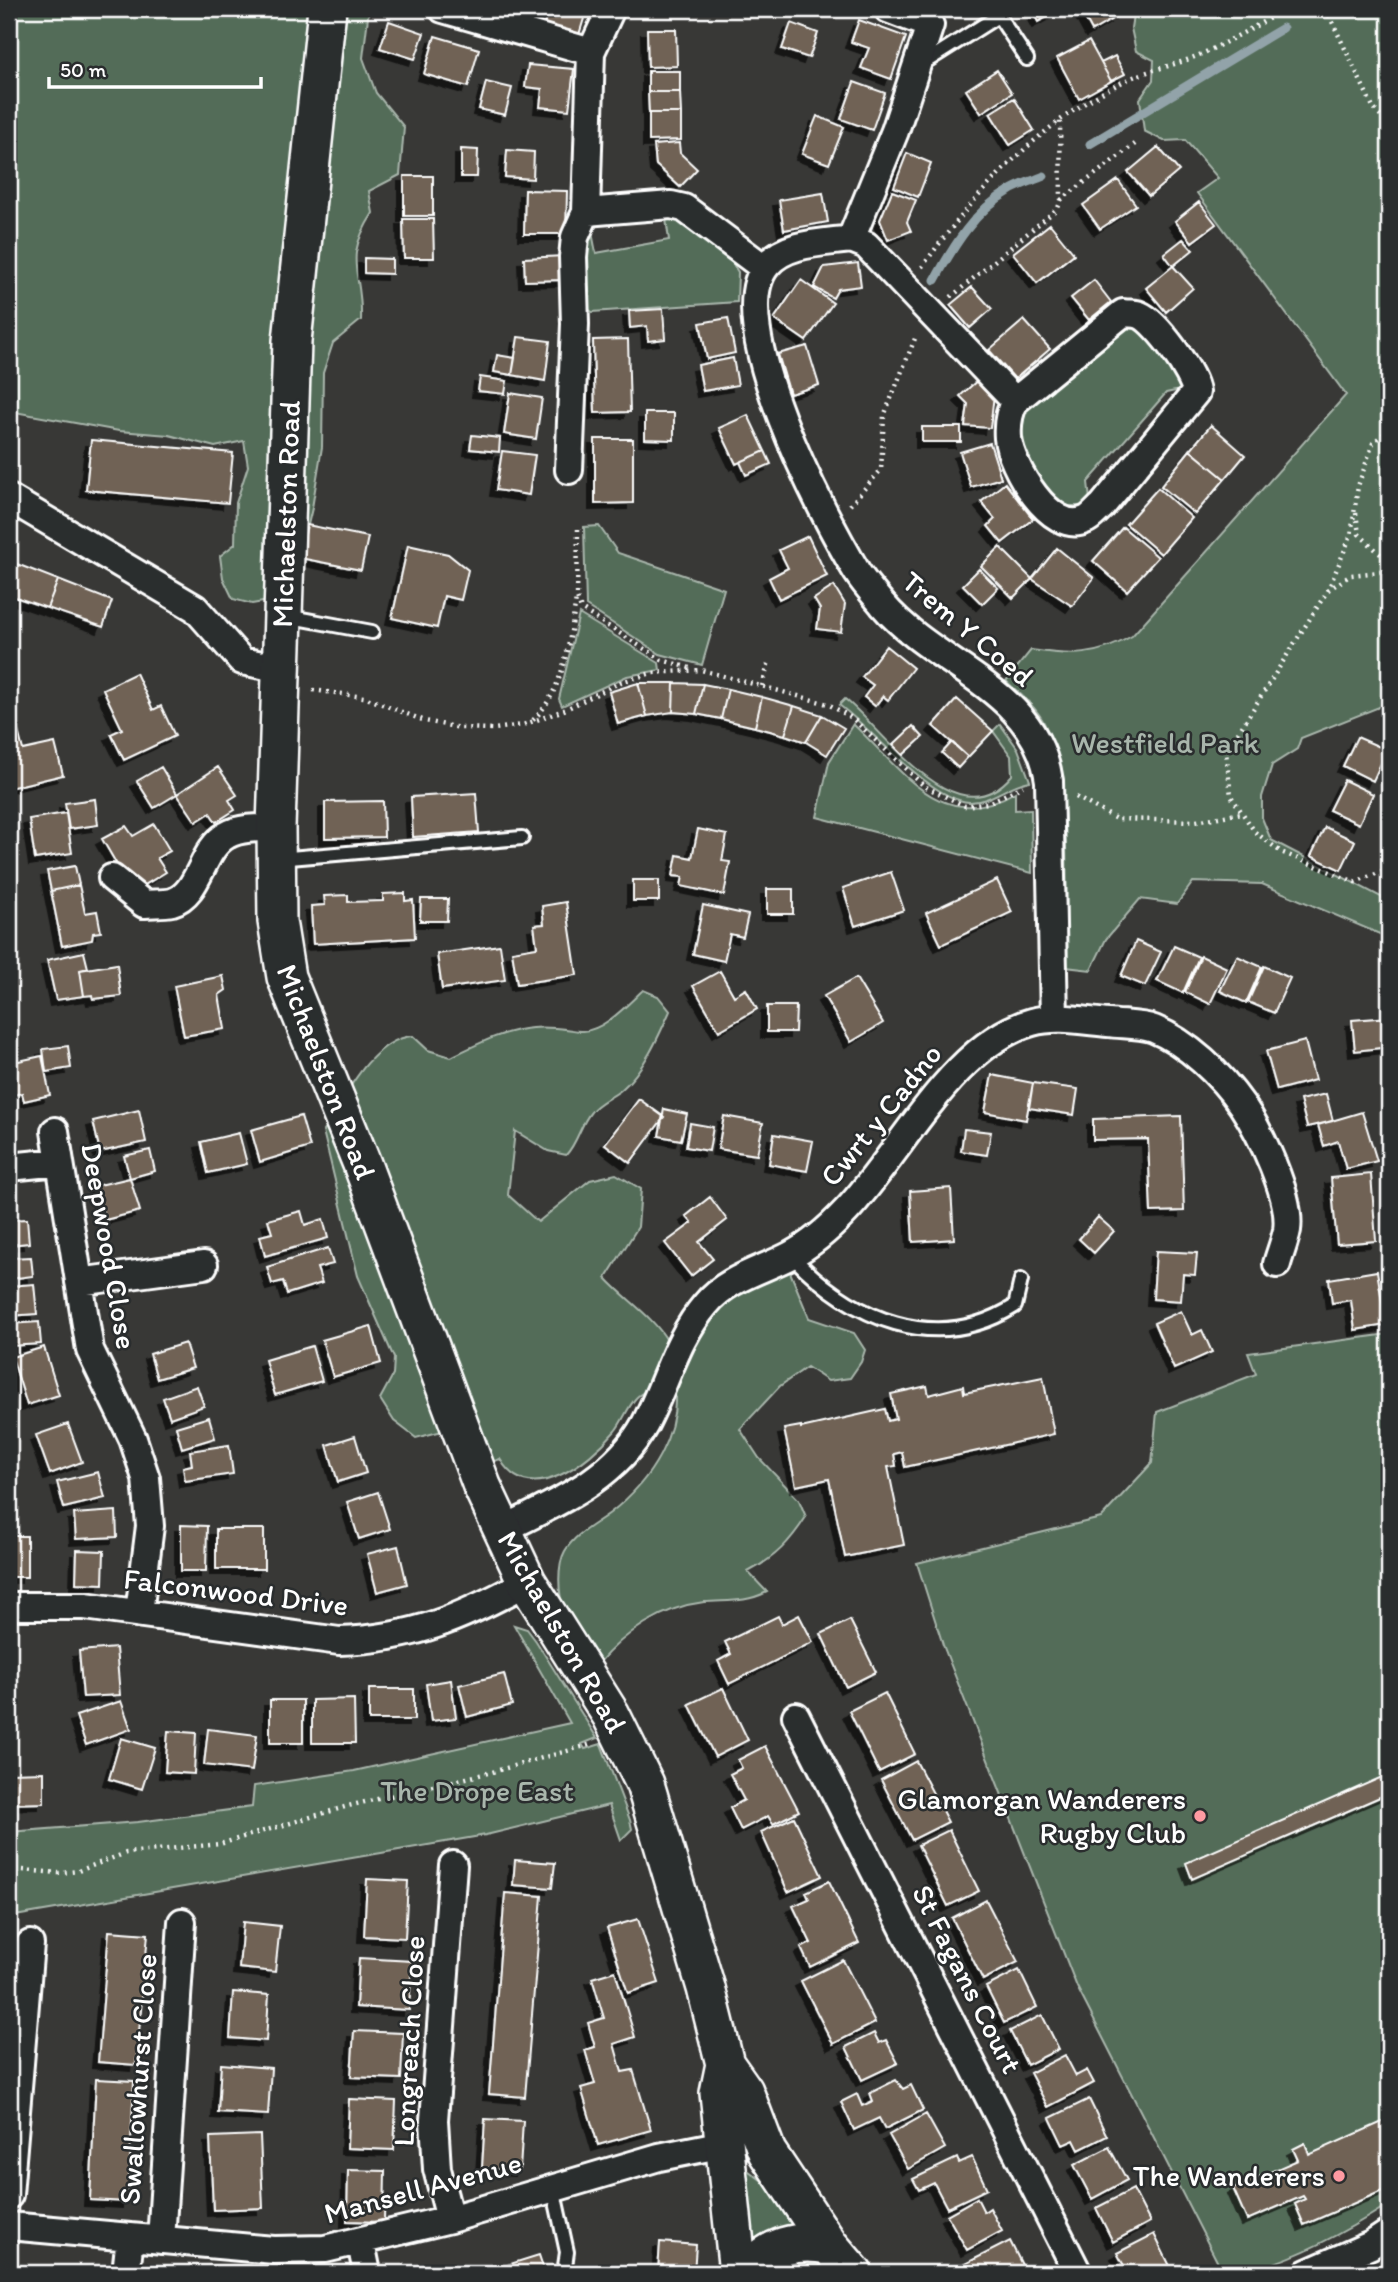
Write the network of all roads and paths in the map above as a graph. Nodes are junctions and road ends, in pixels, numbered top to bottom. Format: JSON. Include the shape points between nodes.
{"nodes":[{"id":1,"x":327,"y":9,"type":"edge"},
{"id":2,"x":443,"y":9,"type":"edge"},
{"id":3,"x":611,"y":9,"type":"edge"},
{"id":4,"x":888,"y":9,"type":"edge"},
{"id":5,"x":1287,"y":9,"type":"edge"},
{"id":6,"x":1326,"y":9,"type":"edge"},
{"id":7,"x":996,"y":12,"type":"edge"},
{"id":8,"x":591,"y":52,"type":"junction"},
{"id":9,"x":1027,"y":59,"type":"dead end"},
{"id":10,"x":916,"y":68,"type":"junction"},
{"id":11,"x":1060,"y":121,"type":"junction"},
{"id":12,"x":1389,"y":126,"type":"edge"},
{"id":13,"x":1135,"y":144,"type":"dead end"},
{"id":14,"x":1061,"y":200,"type":"junction"},
{"id":15,"x":586,"y":212,"type":"junction"},
{"id":16,"x":851,"y":239,"type":"junction"},
{"id":17,"x":764,"y":268,"type":"junction"},
{"id":18,"x":908,"y":288,"type":"junction"},
{"id":19,"x":948,"y":299,"type":"dead end"},
{"id":20,"x":917,"y":334,"type":"dead end"},
{"id":21,"x":1015,"y":401,"type":"junction"},
{"id":22,"x":1389,"y":429,"type":"edge"},
{"id":23,"x":569,"y":470,"type":"dead end"},
{"id":24,"x":9,"y":498,"type":"edge"},
{"id":25,"x":853,"y":501,"type":"dead end"},
{"id":26,"x":1355,"y":507,"type":"junction"},
{"id":27,"x":578,"y":529,"type":"dead end"},
{"id":28,"x":1389,"y":562,"type":"edge"},
{"id":29,"x":1389,"y":571,"type":"edge"},
{"id":30,"x":1328,"y":590,"type":"junction"},
{"id":31,"x":576,"y":598,"type":"junction"},
{"id":32,"x":284,"y":616,"type":"junction"},
{"id":33,"x":372,"y":632,"type":"dead end"},
{"id":34,"x":769,"y":661,"type":"dead end"},
{"id":35,"x":701,"y":670,"type":"junction"},
{"id":36,"x":281,"y":677,"type":"junction"},
{"id":37,"x":762,"y":687,"type":"junction"},
{"id":38,"x":530,"y":722,"type":"junction"},
{"id":39,"x":1049,"y":782,"type":"junction"},
{"id":40,"x":1242,"y":813,"type":"junction"},
{"id":41,"x":522,"y":838,"type":"dead end"},
{"id":42,"x":276,"y":844,"type":"junction"},
{"id":43,"x":1389,"y":869,"type":"edge"},
{"id":44,"x":112,"y":878,"type":"dead end"},
{"id":45,"x":1054,"y":1019,"type":"junction"},
{"id":46,"x":55,"y":1130,"type":"dead end"},
{"id":47,"x":60,"y":1162,"type":"junction"},
{"id":48,"x":9,"y":1167,"type":"edge"},
{"id":49,"x":791,"y":1255,"type":"junction"},
{"id":50,"x":1277,"y":1264,"type":"dead end"},
{"id":51,"x":204,"y":1265,"type":"dead end"},
{"id":52,"x":1021,"y":1280,"type":"dead end"},
{"id":53,"x":79,"y":1282,"type":"junction"},
{"id":54,"x":502,"y":1530,"type":"junction"},
{"id":55,"x":527,"y":1582,"type":"junction"},
{"id":56,"x":9,"y":1606,"type":"edge"},
{"id":57,"x":139,"y":1613,"type":"junction"},
{"id":58,"x":796,"y":1716,"type":"dead end"},
{"id":59,"x":602,"y":1740,"type":"dead end"},
{"id":60,"x":453,"y":1865,"type":"dead end"},
{"id":61,"x":9,"y":1869,"type":"edge"},
{"id":62,"x":182,"y":1922,"type":"dead end"},
{"id":63,"x":30,"y":1944,"type":"dead end"},
{"id":64,"x":725,"y":2064,"type":"junction"},
{"id":65,"x":724,"y":2144,"type":"junction"},
{"id":66,"x":553,"y":2188,"type":"junction"},
{"id":67,"x":9,"y":2195,"type":"edge"},
{"id":68,"x":450,"y":2219,"type":"junction"},
{"id":69,"x":9,"y":2226,"type":"edge"},
{"id":70,"x":1389,"y":2233,"type":"edge"},
{"id":71,"x":130,"y":2237,"type":"junction"},
{"id":72,"x":160,"y":2240,"type":"junction"},
{"id":73,"x":362,"y":2243,"type":"junction"},
{"id":74,"x":829,"y":2245,"type":"junction"},
{"id":75,"x":126,"y":2273,"type":"edge"},
{"id":76,"x":367,"y":2273,"type":"edge"},
{"id":77,"x":564,"y":2273,"type":"edge"},
{"id":78,"x":738,"y":2273,"type":"edge"},
{"id":79,"x":748,"y":2273,"type":"edge"},
{"id":80,"x":853,"y":2273,"type":"edge"},
{"id":81,"x":1078,"y":2273,"type":"edge"},
{"id":82,"x":1307,"y":2273,"type":"edge"}],
"edges":[{"from":1,"to":32,"type":"street","name":"Michaelston Road","via":[[292,341]]},
{"from":2,"to":8,"type":"street"},
{"from":3,"to":8,"type":"street"},
{"from":4,"to":10,"type":"street","via":[[930,26]]},
{"from":5,"to":11,"type":"path","via":[[1195,57],[1132,78]]},
{"from":6,"to":12,"type":"path","via":[[1374,109]]},
{"from":7,"to":9,"type":"lane"},
{"from":7,"to":10,"type":"lane"},
{"from":8,"to":15,"type":"street"},
{"from":10,"to":16,"type":"street"},
{"from":11,"to":14,"type":"path"},
{"from":11,"to":18,"type":"path","via":[[984,188]]},
{"from":13,"to":14,"type":"path"},
{"from":14,"to":19,"type":"path","via":[[1058,208]]},
{"from":15,"to":17,"type":"street","via":[[671,205],[684,208]]},
{"from":15,"to":23,"type":"street","via":[[575,237],[573,257]]},
{"from":16,"to":17,"type":"street","via":[[777,254]]},
{"from":16,"to":18,"type":"street","via":[[866,245]]},
{"from":17,"to":39,"type":"street","name":"Trem Y Coed","via":[[756,315],[765,373],[789,436],[857,573],[898,621],[1013,708],[1041,746]]},
{"from":18,"to":21,"type":"street"},
{"from":20,"to":25,"type":"path","via":[[884,416],[881,470]]},
{"from":21,"to":21,"type":"street","via":[[1123,313],[1139,314],[1149,321],[1195,380],[1196,392],[1102,506],[1085,520],[1070,522],[1040,502],[1020,474],[1008,439]]},
{"from":22,"to":26,"type":"path","via":[[1374,443]]},
{"from":24,"to":36,"type":"street","via":[[195,608],[242,661]]},
{"from":26,"to":28,"type":"path","via":[[1359,534]]},
{"from":26,"to":30,"type":"path","via":[[1351,536]]},
{"from":27,"to":31,"type":"path"},
{"from":29,"to":30,"type":"path","via":[[1351,575]]},
{"from":30,"to":40,"type":"path","via":[[1226,752],[1231,796]]},
{"from":31,"to":35,"type":"path","via":[[590,616],[662,660]]},
{"from":31,"to":38,"type":"path","via":[[554,693]]},
{"from":32,"to":33,"type":"lane"},
{"from":32,"to":36,"type":"street","name":"Michaelston Road"},
{"from":34,"to":37,"type":"path"},
{"from":35,"to":37,"type":"path"},
{"from":35,"to":38,"type":"path","via":[[652,673],[621,682]]},
{"from":36,"to":38,"type":"path","via":[[364,697],[425,721],[460,728],[494,729]]},
{"from":36,"to":42,"type":"street","name":"Michaelston Road"},
{"from":37,"to":39,"type":"path","via":[[828,704],[852,718],[924,786],[965,806],[988,803],[1032,783]]},
{"from":39,"to":40,"type":"path","via":[[1116,819],[1196,821]]},
{"from":39,"to":45,"type":"street","name":"Trem Y Coed"},
{"from":40,"to":43,"type":"path","via":[[1255,832],[1281,852],[1355,882]]},
{"from":41,"to":42,"type":"lane"},
{"from":42,"to":44,"type":"street","via":[[254,828],[225,835],[205,855],[189,888],[173,901],[144,904]]},
{"from":42,"to":54,"type":"street","name":"Michaelston Road","via":[[277,921],[286,977]]},
{"from":45,"to":49,"type":"street","name":"Cwrt y Cadno","via":[[1017,1027],[982,1046],[846,1211]]},
{"from":45,"to":50,"type":"street","name":"Cwrt y Cadno","via":[[1152,1028],[1177,1041],[1221,1080],[1255,1123],[1280,1186],[1288,1227]]},
{"from":46,"to":47,"type":"street","name":"Deepwood Close"},
{"from":47,"to":48,"type":"street"},
{"from":47,"to":53,"type":"street","name":"Deepwood Close"},
{"from":49,"to":52,"type":"lane","via":[[844,1300],[889,1324],[941,1331],[991,1321],[1015,1306]]},
{"from":49,"to":54,"type":"street","name":"Cwrt y Cadno","via":[[739,1279],[707,1302],[680,1345],[646,1421],[617,1462],[579,1490]]},
{"from":51,"to":53,"type":"street"},
{"from":53,"to":57,"type":"street","name":"Deepwood Close","via":[[90,1350],[133,1439],[146,1478],[150,1526]]},
{"from":54,"to":55,"type":"street","name":"Michaelston Road"},
{"from":55,"to":57,"type":"street","name":"Falconwood Drive","via":[[448,1622],[415,1632],[340,1642]]},
{"from":55,"to":64,"type":"street","name":"Michaelston Road","via":[[611,1715],[645,1784]]},
{"from":56,"to":57,"type":"street","name":"Falconwood Drive","via":[[62,1604]]},
{"from":58,"to":81,"type":"street","name":"St Fagans Court"},
{"from":59,"to":61,"type":"path","via":[[220,1844],[126,1853],[78,1871]]},
{"from":60,"to":68,"type":"street","name":"Longreach Close","via":[[434,2120],[437,2169]]},
{"from":62,"to":72,"type":"street","name":"Swallowhurst Close"},
{"from":63,"to":67,"type":"street"},
{"from":64,"to":65,"type":"street","name":"Michaelston Road","via":[[719,2093]]},
{"from":64,"to":74,"type":"street","name":"Michaelston Road","via":[[744,2091],[767,2152]]},
{"from":65,"to":66,"type":"street","name":"Mansell Avenue","via":[[659,2157]]},
{"from":65,"to":78,"type":"street","name":"Michaelston Road"},
{"from":66,"to":68,"type":"street","name":"Mansell Avenue"},
{"from":66,"to":77,"type":"lane","via":[[566,2252]]},
{"from":68,"to":73,"type":"street","name":"Mansell Avenue"},
{"from":69,"to":71,"type":"street","name":"Mansell Avenue"},
{"from":70,"to":82,"type":"street"},
{"from":71,"to":72,"type":"street","name":"Mansell Avenue"},
{"from":71,"to":75,"type":"street"},
{"from":72,"to":73,"type":"street","name":"Mansell Avenue","via":[[274,2250]]},
{"from":73,"to":76,"type":"street"},
{"from":74,"to":79,"type":"street","via":[[800,2243],[772,2250]]},
{"from":74,"to":80,"type":"street","name":"Michaelston Road"}]}
